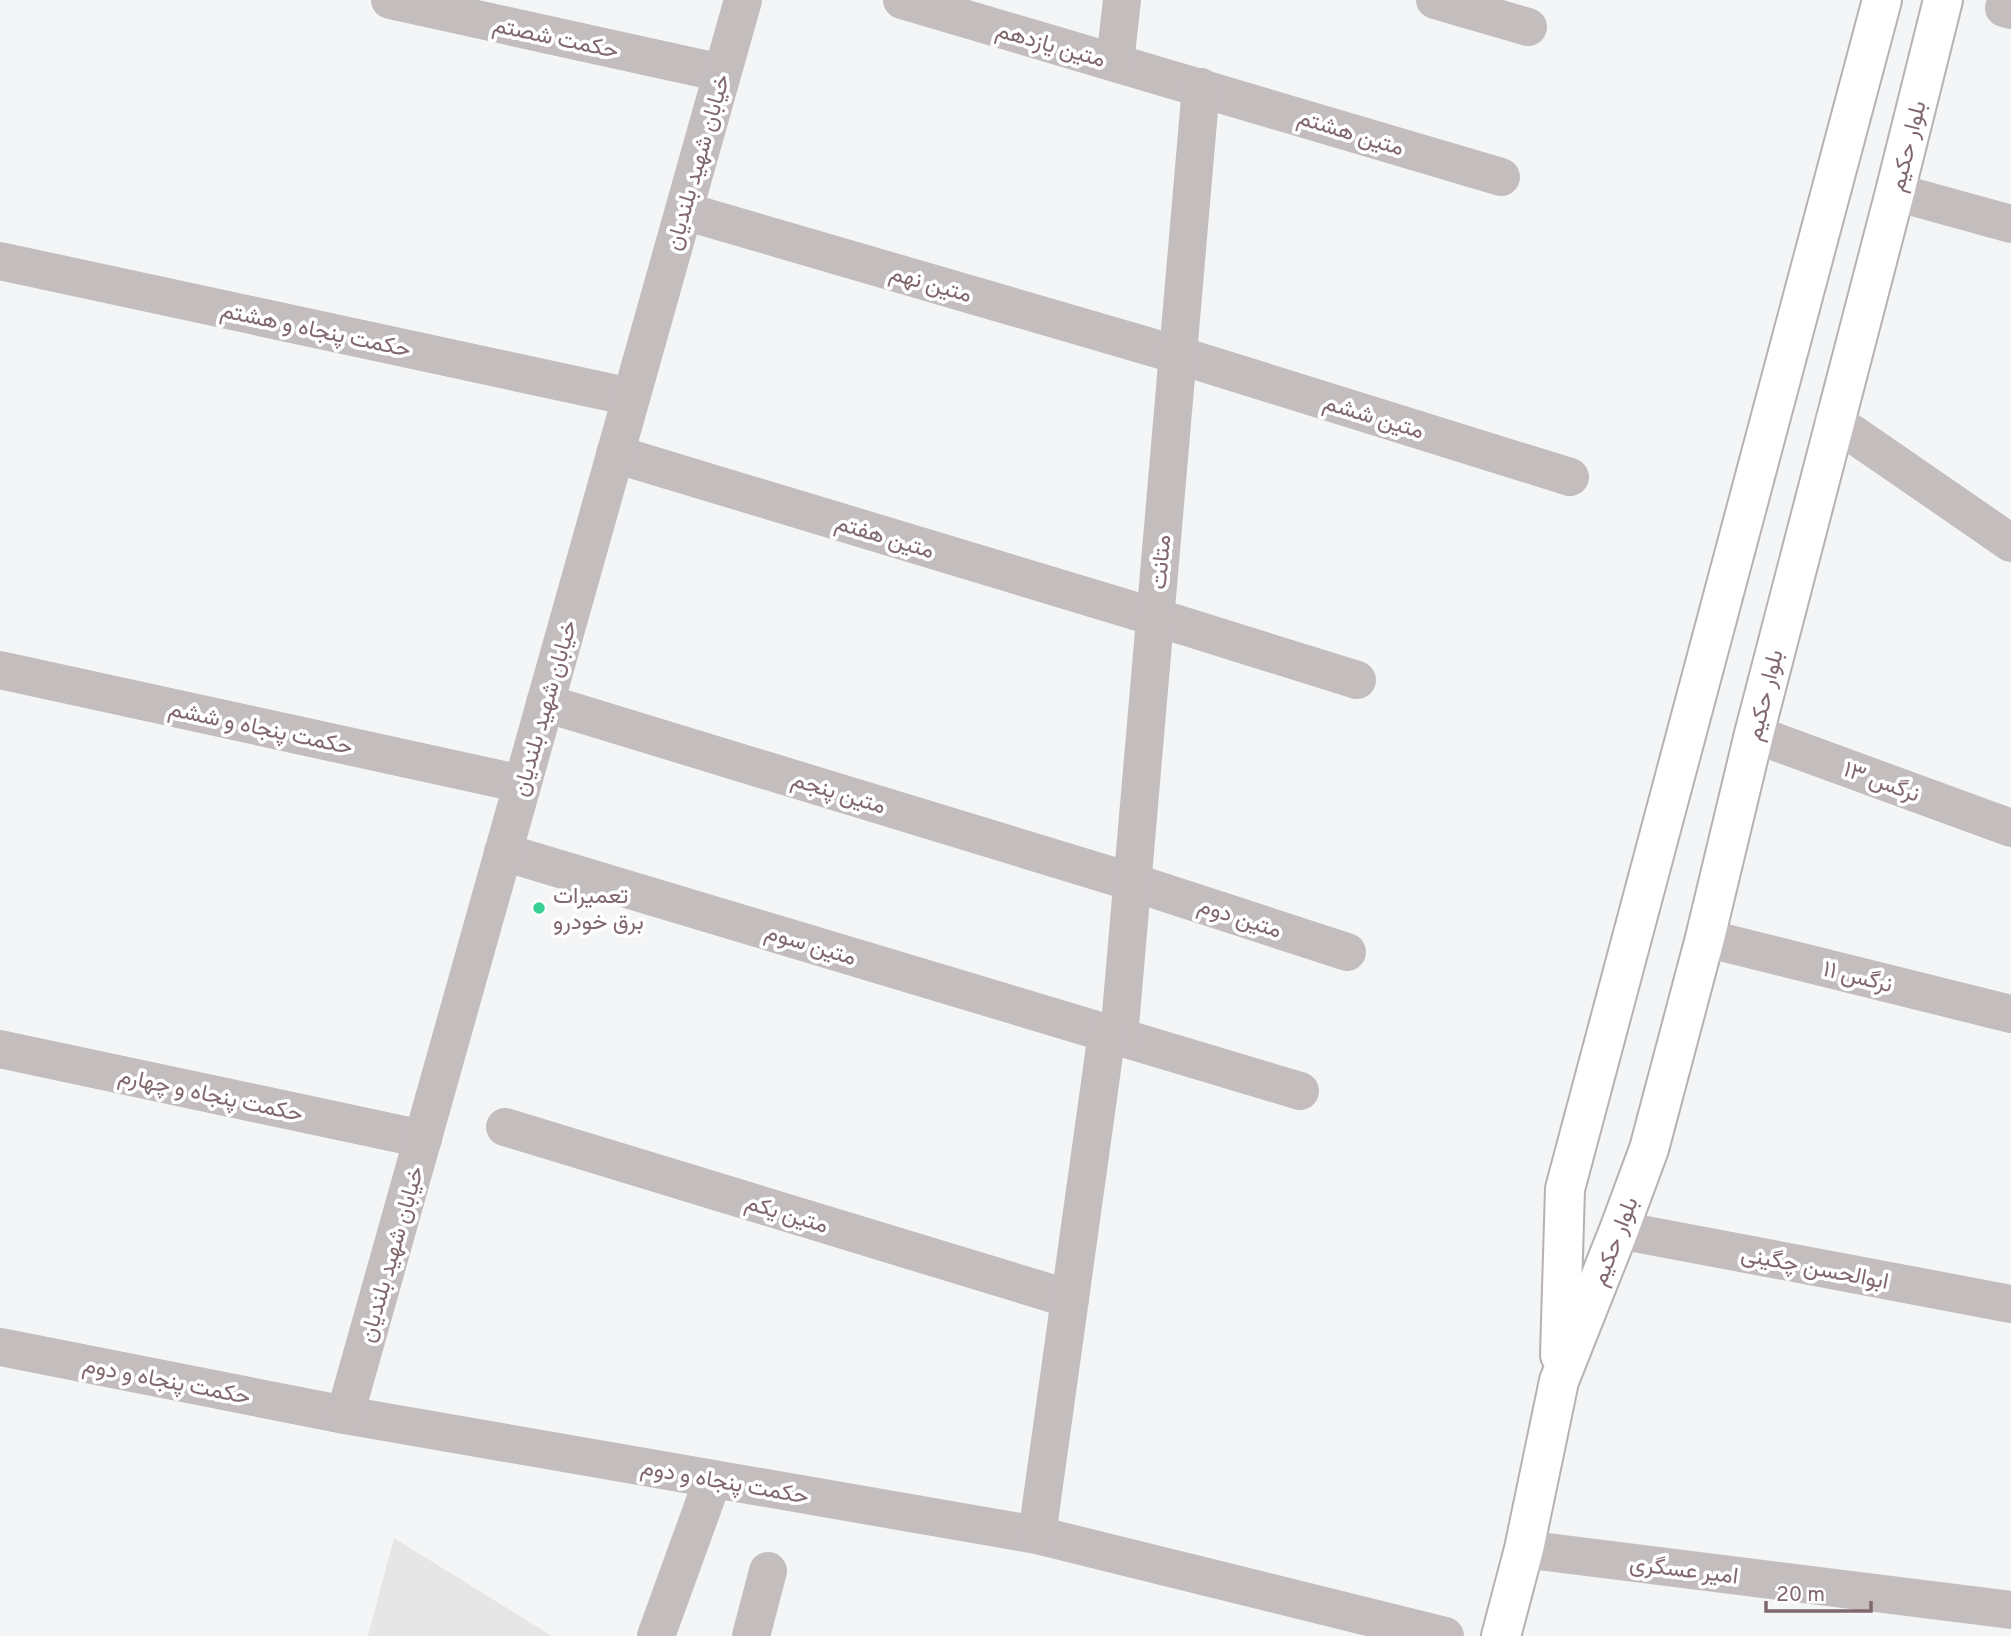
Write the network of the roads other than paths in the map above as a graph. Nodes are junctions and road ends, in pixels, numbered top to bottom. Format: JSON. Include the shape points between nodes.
{"nodes":[{"id":1,"x":390,"y":0,"type":"edge"},
{"id":2,"x":743,"y":0,"type":"edge"},
{"id":3,"x":902,"y":0,"type":"edge"},
{"id":4,"x":1122,"y":0,"type":"edge"},
{"id":5,"x":1435,"y":0,"type":"edge"},
{"id":6,"x":1882,"y":0,"type":"edge"},
{"id":7,"x":1943,"y":0,"type":"edge"},
{"id":8,"x":1528,"y":27,"type":"dead end"},
{"id":9,"x":1115,"y":62,"type":"junction"},
{"id":10,"x":722,"y":73,"type":"junction"},
{"id":11,"x":1201,"y":87,"type":"junction"},
{"id":12,"x":1501,"y":177,"type":"dead end"},
{"id":13,"x":1895,"y":192,"type":"junction"},
{"id":14,"x":684,"y":211,"type":"junction"},
{"id":15,"x":2011,"y":225,"type":"edge"},
{"id":16,"x":0,"y":261,"type":"edge"},
{"id":17,"x":1178,"y":355,"type":"junction"},
{"id":18,"x":631,"y":397,"type":"junction"},
{"id":19,"x":1835,"y":421,"type":"junction"},
{"id":20,"x":615,"y":454,"type":"junction"},
{"id":21,"x":1570,"y":477,"type":"dead end"},
{"id":22,"x":2011,"y":543,"type":"edge"},
{"id":23,"x":1155,"y":617,"type":"junction"},
{"id":24,"x":0,"y":670,"type":"edge"},
{"id":25,"x":1357,"y":680,"type":"dead end"},
{"id":26,"x":545,"y":703,"type":"junction"},
{"id":27,"x":1754,"y":734,"type":"junction"},
{"id":28,"x":522,"y":784,"type":"junction"},
{"id":29,"x":2011,"y":828,"type":"edge"},
{"id":30,"x":503,"y":852,"type":"junction"},
{"id":31,"x":1132,"y":882,"type":"junction"},
{"id":32,"x":1705,"y":938,"type":"junction"},
{"id":33,"x":1348,"y":951,"type":"dead end"},
{"id":34,"x":2011,"y":1014,"type":"edge"},
{"id":35,"x":1113,"y":1035,"type":"junction"},
{"id":36,"x":0,"y":1049,"type":"edge"},
{"id":37,"x":1300,"y":1091,"type":"dead end"},
{"id":38,"x":505,"y":1127,"type":"dead end"},
{"id":39,"x":423,"y":1139,"type":"junction"},
{"id":40,"x":1619,"y":1230,"type":"junction"},
{"id":41,"x":1070,"y":1298,"type":"junction"},
{"id":42,"x":2011,"y":1304,"type":"edge"},
{"id":43,"x":0,"y":1347,"type":"edge"},
{"id":44,"x":1559,"y":1381,"type":"junction"},
{"id":45,"x":345,"y":1415,"type":"junction"},
{"id":46,"x":713,"y":1479,"type":"junction"},
{"id":47,"x":1037,"y":1535,"type":"junction"},
{"id":48,"x":1524,"y":1549,"type":"junction"},
{"id":49,"x":768,"y":1572,"type":"dead end"},
{"id":50,"x":2011,"y":1610,"type":"edge"},
{"id":51,"x":656,"y":1636,"type":"edge"},
{"id":52,"x":751,"y":1636,"type":"edge"},
{"id":53,"x":1445,"y":1636,"type":"edge"},
{"id":54,"x":1501,"y":1636,"type":"edge"}],
"edges":[{"from":1,"to":10,"type":"street","name":"حکمت شصتم"},
{"from":2,"to":10,"type":"street","name":"خیابان شهید بلندیان"},
{"from":3,"to":9,"type":"street","name":"متین یازدهم"},
{"from":4,"to":9,"type":"street"},
{"from":5,"to":8,"type":"street"},
{"from":6,"to":44,"type":"main road","name":"بلوار حکیم","via":[[1564,1189]]},
{"from":7,"to":13,"type":"main road","name":"بلوار حکیم"},
{"from":9,"to":11,"type":"street","name":"متین یازدهم"},
{"from":10,"to":14,"type":"street","name":"خیابان شهید بلندیان"},
{"from":11,"to":12,"type":"street","name":"متین هشتم"},
{"from":11,"to":17,"type":"street","name":"متانت"},
{"from":13,"to":15,"type":"street"},
{"from":13,"to":19,"type":"main road","name":"بلوار حکیم"},
{"from":14,"to":17,"type":"street","name":"متین نهم"},
{"from":14,"to":18,"type":"street","name":"خیابان شهید بلندیان"},
{"from":16,"to":18,"type":"street","name":"حکمت پنجاه و هشتم"},
{"from":17,"to":21,"type":"street","name":"متین ششم"},
{"from":17,"to":23,"type":"street","name":"متانت"},
{"from":18,"to":20,"type":"street","name":"خیابان شهید بلندیان"},
{"from":19,"to":22,"type":"street"},
{"from":19,"to":27,"type":"main road","name":"بلوار حکیم"},
{"from":20,"to":23,"type":"street","name":"متین هفتم"},
{"from":20,"to":26,"type":"street","name":"خیابان شهید بلندیان"},
{"from":23,"to":25,"type":"street","name":"متین هفتم"},
{"from":23,"to":31,"type":"street","name":"متانت"},
{"from":24,"to":28,"type":"street","name":"حکمت پنجاه و ششم"},
{"from":26,"to":28,"type":"street","name":"خیابان شهید بلندیان"},
{"from":26,"to":31,"type":"street","name":"متین پنجم"},
{"from":27,"to":29,"type":"street","name":"نرگس ۱۳"},
{"from":27,"to":32,"type":"main road","name":"بلوار حکیم"},
{"from":28,"to":30,"type":"street","name":"خیابان شهید بلندیان"},
{"from":30,"to":35,"type":"street","name":"متین سوم"},
{"from":30,"to":39,"type":"street","name":"خیابان شهید بلندیان"},
{"from":31,"to":33,"type":"street","name":"متین دوم"},
{"from":31,"to":35,"type":"street","name":"متانت"},
{"from":32,"to":34,"type":"street","name":"نرگس ۱۱"},
{"from":32,"to":40,"type":"main road","name":"بلوار حکیم","via":[[1649,1149]]},
{"from":35,"to":37,"type":"street","name":"متین سوم"},
{"from":35,"to":41,"type":"street","name":"متانت"},
{"from":36,"to":39,"type":"street","name":"حکمت پنجاه و چهارم"},
{"from":38,"to":41,"type":"street","name":"متین یکم"},
{"from":39,"to":45,"type":"street","name":"خیابان شهید بلندیان"},
{"from":40,"to":42,"type":"street","name":"ابوالحسن چگینی"},
{"from":40,"to":44,"type":"main road","name":"بلوار حکیم"},
{"from":41,"to":47,"type":"street","name":"متانت"},
{"from":43,"to":45,"type":"street","name":"حکمت پنجاه و دوم"},
{"from":44,"to":48,"type":"main road","name":"بلوار حکیم"},
{"from":45,"to":46,"type":"street","name":"حکمت پنجاه و دوم"},
{"from":46,"to":47,"type":"street","name":"حکمت پنجاه و دوم"},
{"from":46,"to":51,"type":"street"},
{"from":47,"to":53,"type":"street","name":"حکمت پنجاه و دوم"},
{"from":48,"to":50,"type":"street","name":"امیر عسگری"},
{"from":48,"to":54,"type":"main road","name":"بلوار حکیم"},
{"from":49,"to":52,"type":"street"}]}
